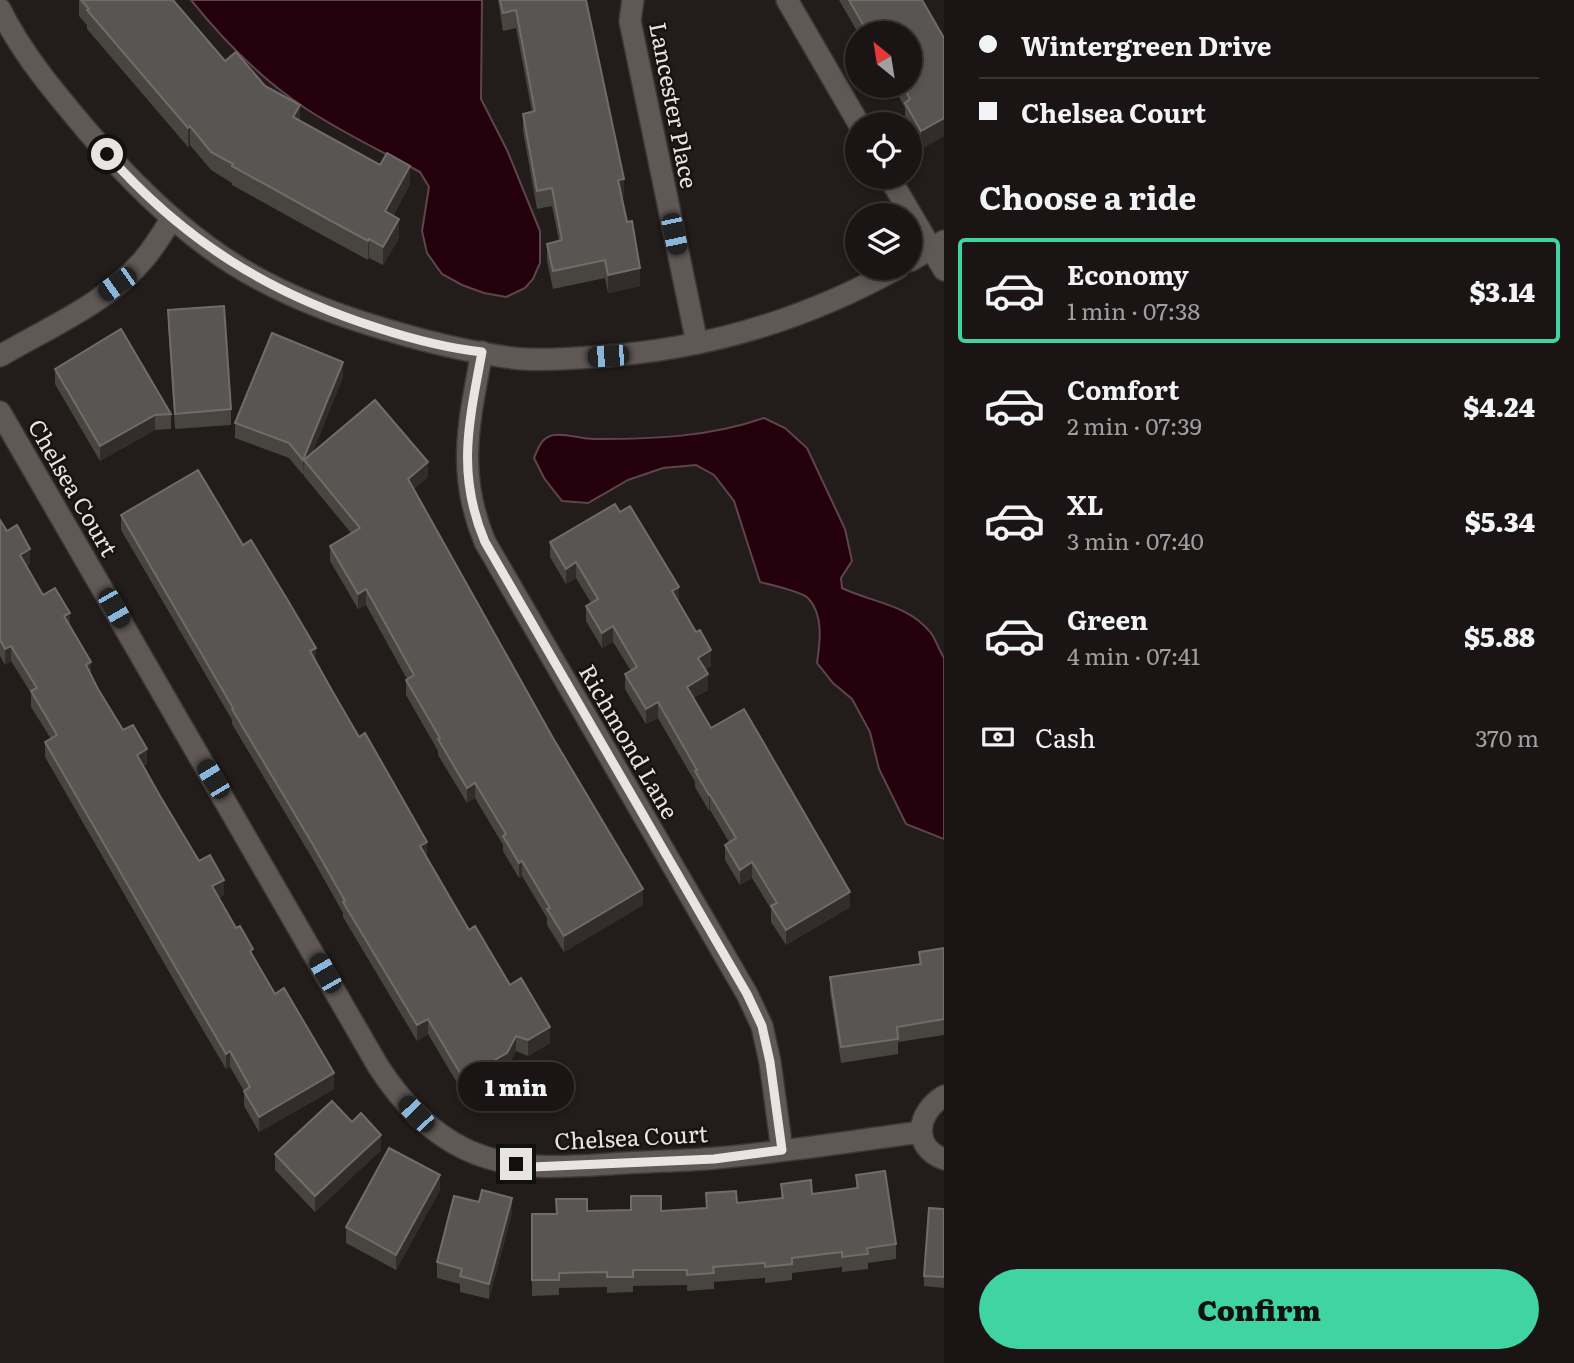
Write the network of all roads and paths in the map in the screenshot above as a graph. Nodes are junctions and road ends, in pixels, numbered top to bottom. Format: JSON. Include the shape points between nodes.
{"nodes":[{"id":1,"x":634,"y":0,"type":"edge"},
{"id":2,"x":787,"y":0,"type":"edge"},
{"id":3,"x":0,"y":9,"type":"edge"},
{"id":4,"x":852,"y":112,"type":"edge"},
{"id":5,"x":898,"y":189,"type":"edge"},
{"id":6,"x":172,"y":218,"type":"junction"},
{"id":7,"x":937,"y":245,"type":"edge"},
{"id":8,"x":944,"y":270,"type":"edge"},
{"id":9,"x":874,"y":280,"type":"edge"},
{"id":10,"x":697,"y":343,"type":"junction"},
{"id":11,"x":482,"y":352,"type":"junction"},
{"id":12,"x":0,"y":356,"type":"edge"},
{"id":13,"x":0,"y":412,"type":"edge"},
{"id":14,"x":944,"y":1096,"type":"edge"},
{"id":15,"x":921,"y":1132,"type":"junction"},
{"id":16,"x":782,"y":1150,"type":"junction"},
{"id":17,"x":944,"y":1159,"type":"edge"}],
"edges":[{"from":1,"to":10,"type":"street","name":"Lancester Place","via":[[630,21]]},
{"from":2,"to":4,"type":"street"},
{"from":3,"to":6,"type":"street","via":[[62,100],[133,184]]},
{"from":5,"to":7,"type":"street"},
{"from":6,"to":11,"type":"street","via":[[208,247],[291,296],[394,333]]},
{"from":6,"to":12,"type":"street","via":[[144,259],[117,284]]},
{"from":7,"to":8,"type":"street"},
{"from":9,"to":10,"type":"street","via":[[787,320]]},
{"from":10,"to":11,"type":"street","via":[[628,355],[570,358],[514,358]]},
{"from":11,"to":16,"type":"street","name":"Richmond Lane","via":[[466,456],[475,519],[747,994],[762,1026]]},
{"from":13,"to":16,"type":"street","name":"Chelsea Court","via":[[378,1066],[416,1114],[466,1149],[532,1167],[714,1159]]},
{"from":14,"to":15,"type":"street","via":[[931,1104]]},
{"from":15,"to":16,"type":"street","name":"Chelsea Court"},
{"from":15,"to":17,"type":"street","via":[[926,1146]]}]}
